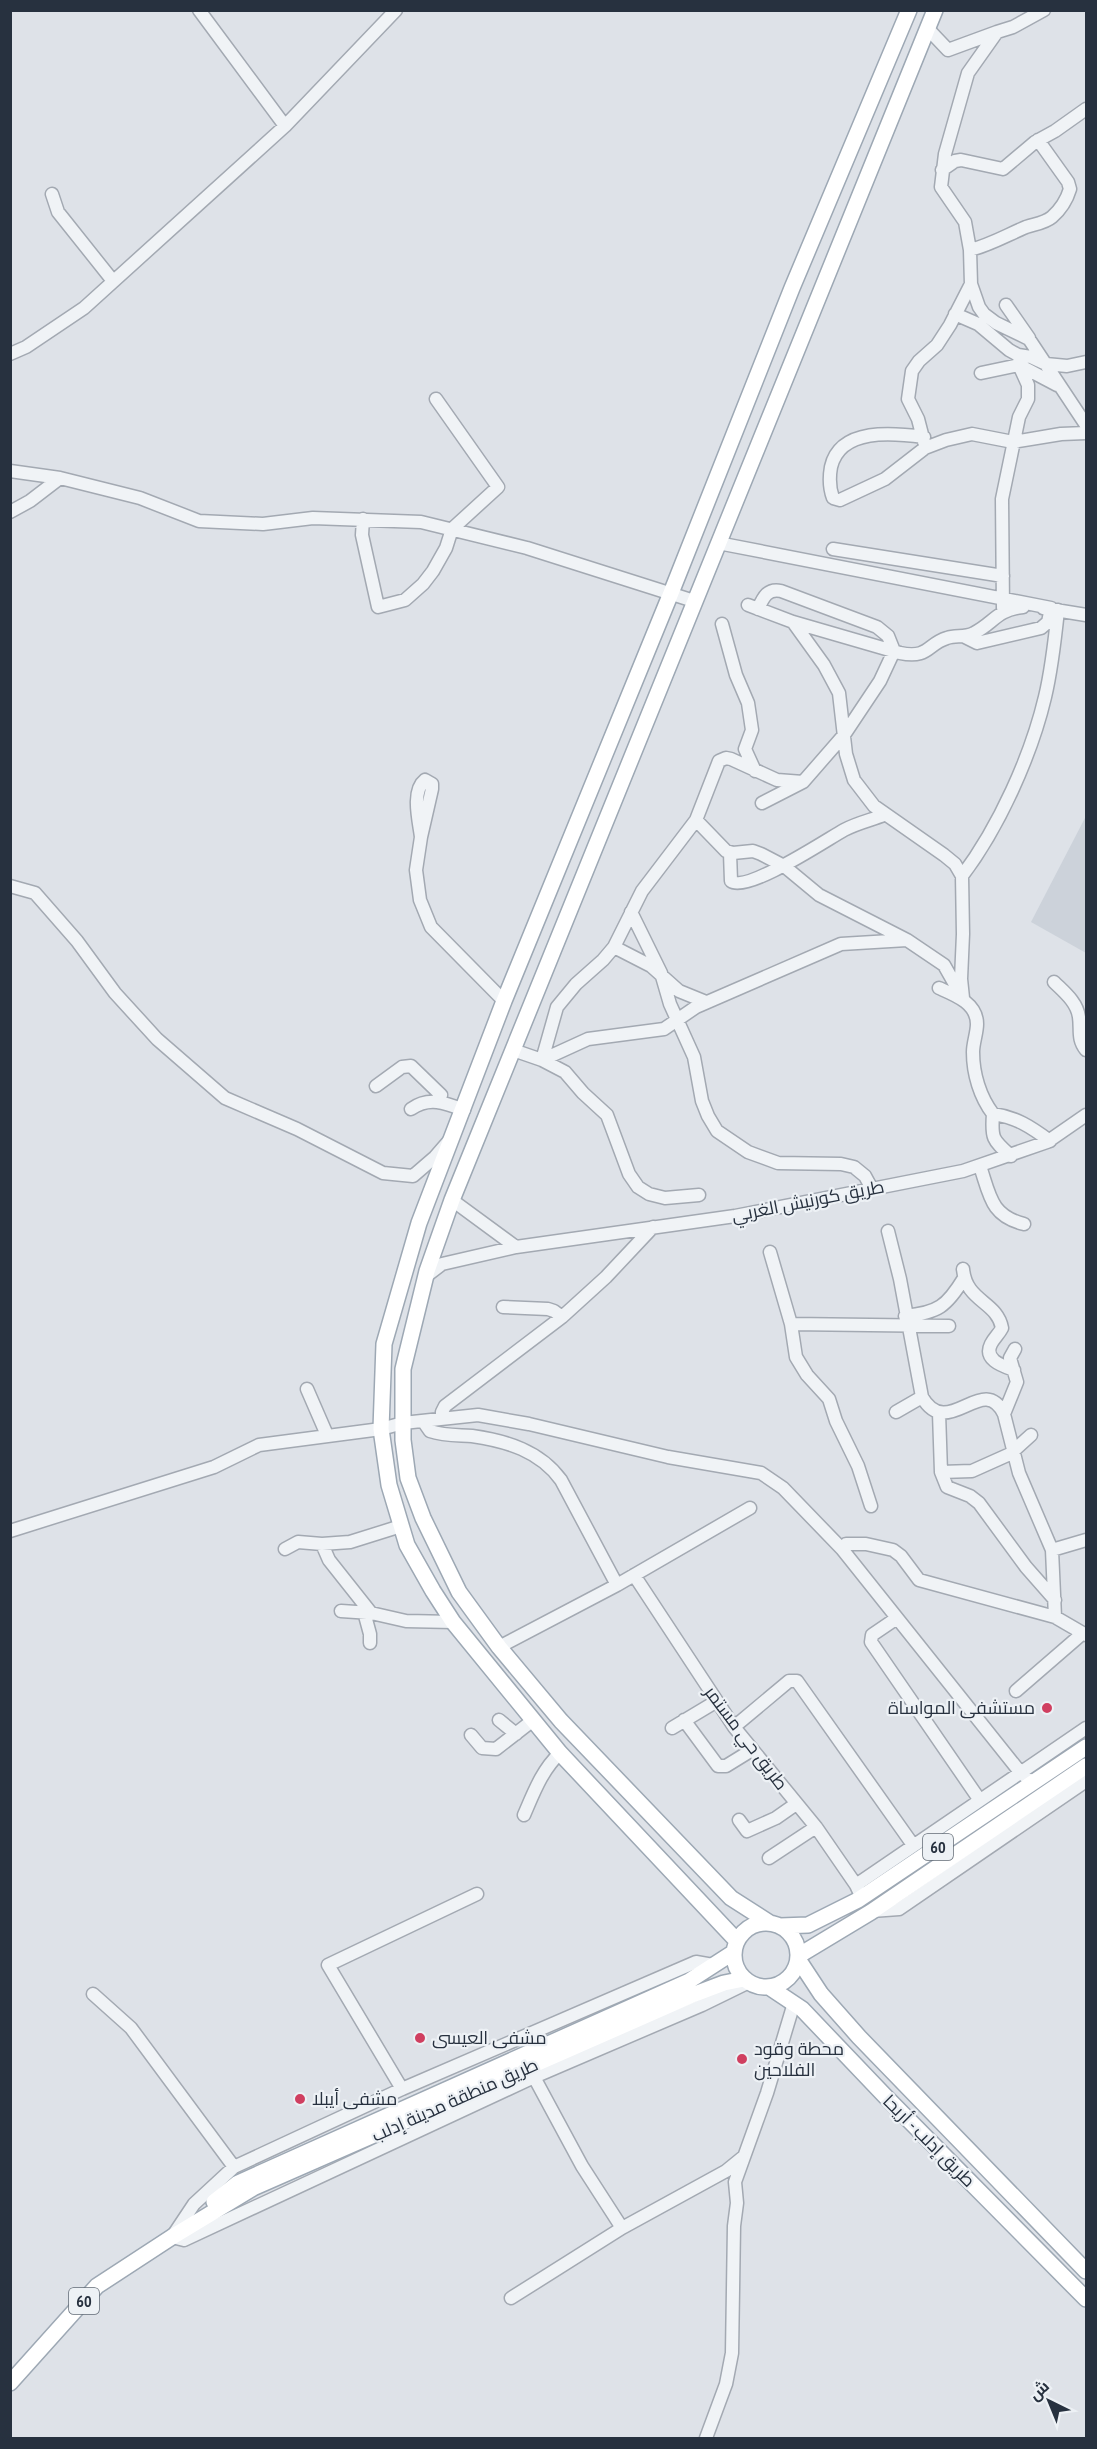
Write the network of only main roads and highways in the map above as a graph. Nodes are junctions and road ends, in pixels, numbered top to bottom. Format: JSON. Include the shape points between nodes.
{"nodes":[{"id":1,"x":909,"y":10,"type":"edge"},
{"id":2,"x":935,"y":10,"type":"edge"},
{"id":3,"x":1086,"y":1747,"type":"edge"},
{"id":4,"x":1086,"y":1766,"type":"edge"},
{"id":5,"x":775,"y":1924,"type":"junction"},
{"id":6,"x":735,"y":1946,"type":"junction"},
{"id":7,"x":798,"y":1958,"type":"junction"},
{"id":8,"x":746,"y":1981,"type":"junction"},
{"id":9,"x":769,"y":1987,"type":"junction"},
{"id":10,"x":172,"y":2236,"type":"junction"},
{"id":11,"x":1086,"y":2271,"type":"edge"},
{"id":12,"x":1086,"y":2299,"type":"edge"},
{"id":13,"x":10,"y":2384,"type":"edge"}],
"edges":[{"from":1,"to":6,"type":"main road","via":[[792,288],[504,1000],[419,1223],[384,1344],[381,1429],[389,1485],[412,1554],[433,1592],[532,1721]]},
{"from":2,"to":5,"type":"main road","via":[[452,1200],[425,1277],[402,1369],[408,1478],[459,1592],[561,1721],[676,1842],[731,1898]]},
{"from":3,"to":5,"type":"main road","number":"60","via":[[808,1925]]},
{"from":4,"to":7,"type":"main road","number":"60"},
{"from":5,"to":6,"type":"main road","via":[[759,1923],[748,1928]]},
{"from":5,"to":7,"type":"main road","via":[[794,1938]]},
{"from":6,"to":8,"type":"main road","via":[[735,1964]]},
{"from":6,"to":10,"type":"main road","name":"طريق منطقة مدينة إدلب","via":[[689,1981],[238,2183]]},
{"from":7,"to":9,"type":"main road","via":[[791,1976]]},
{"from":7,"to":11,"type":"main road","name":"طريق إدلب - أريحا","via":[[821,1994],[859,2037]]},
{"from":8,"to":9,"type":"main road"},
{"from":8,"to":10,"type":"main road","name":"طريق منطقة مدينة إدلب","via":[[724,1983],[695,1994],[253,2188]]},
{"from":9,"to":12,"type":"main road","name":"طريق إدلب - أريحا","via":[[794,2003]]},
{"from":10,"to":13,"type":"main road","name":"طريق منطقة مدينة إدلب","number":"60","via":[[97,2286]]}]}
